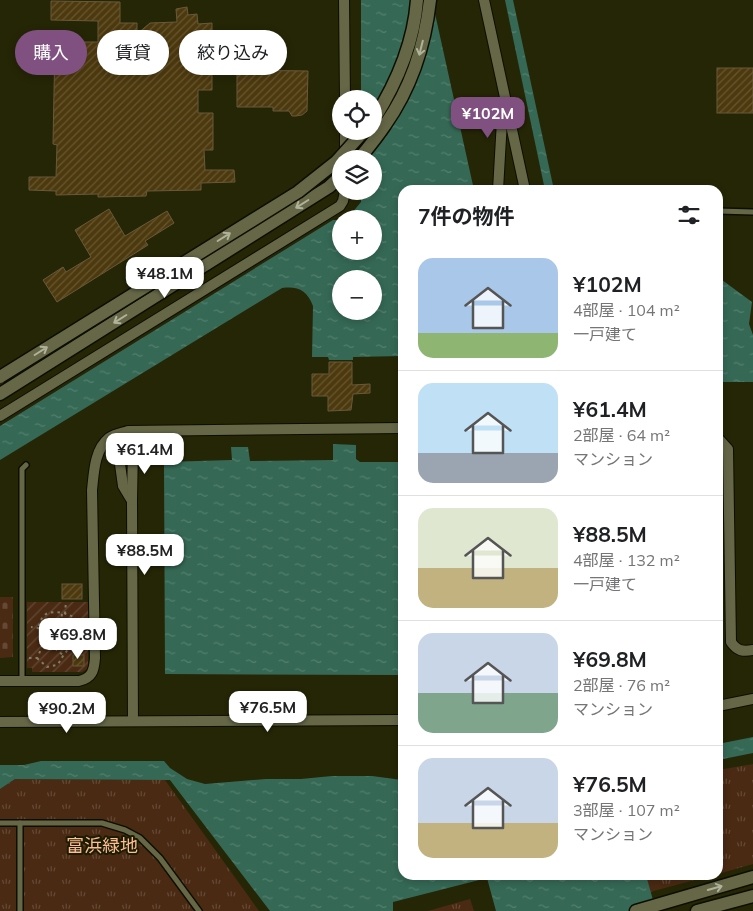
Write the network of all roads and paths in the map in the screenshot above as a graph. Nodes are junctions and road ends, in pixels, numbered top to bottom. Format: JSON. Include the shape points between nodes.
{"nodes":[{"id":1,"x":344,"y":0,"type":"edge"},
{"id":2,"x":418,"y":0,"type":"edge"},
{"id":3,"x":430,"y":0,"type":"edge"},
{"id":4,"x":484,"y":0,"type":"edge"},
{"id":5,"x":504,"y":89,"type":"junction"},
{"id":6,"x":345,"y":90,"type":"edge"},
{"id":7,"x":382,"y":107,"type":"edge"},
{"id":8,"x":356,"y":140,"type":"edge"},
{"id":9,"x":366,"y":150,"type":"edge"},
{"id":10,"x":332,"y":184,"type":"edge"},
{"id":11,"x":498,"y":185,"type":"edge"},
{"id":12,"x":525,"y":185,"type":"edge"},
{"id":13,"x":343,"y":200,"type":"edge"},
{"id":14,"x":723,"y":211,"type":"edge"},
{"id":15,"x":753,"y":212,"type":"edge"},
{"id":16,"x":0,"y":377,"type":"edge"},
{"id":17,"x":0,"y":394,"type":"edge"},
{"id":18,"x":0,"y":416,"type":"edge"},
{"id":19,"x":398,"y":428,"type":"edge"},
{"id":20,"x":116,"y":435,"type":"junction"},
{"id":21,"x":138,"y":441,"type":"dead end"},
{"id":22,"x":723,"y":444,"type":"edge"},
{"id":23,"x":26,"y":465,"type":"dead end"},
{"id":24,"x":132,"y":501,"type":"junction"},
{"id":25,"x":66,"y":601,"type":"dead end"},
{"id":26,"x":63,"y":614,"type":"junction"},
{"id":27,"x":21,"y":626,"type":"junction"},
{"id":28,"x":38,"y":628,"type":"junction"},
{"id":29,"x":42,"y":648,"type":"junction"},
{"id":30,"x":57,"y":650,"type":"junction"},
{"id":31,"x":753,"y":650,"type":"edge"},
{"id":32,"x":64,"y":655,"type":"junction"},
{"id":33,"x":38,"y":658,"type":"junction"},
{"id":34,"x":22,"y":659,"type":"junction"},
{"id":35,"x":0,"y":681,"type":"edge"},
{"id":36,"x":22,"y":681,"type":"junction"},
{"id":37,"x":753,"y":699,"type":"edge"},
{"id":38,"x":723,"y":705,"type":"edge"},
{"id":39,"x":398,"y":720,"type":"edge"},
{"id":40,"x":134,"y":721,"type":"junction"},
{"id":41,"x":0,"y":722,"type":"edge"},
{"id":42,"x":0,"y":823,"type":"edge"},
{"id":43,"x":20,"y":823,"type":"junction"},
{"id":44,"x":753,"y":877,"type":"edge"},
{"id":45,"x":753,"y":896,"type":"edge"},
{"id":46,"x":20,"y":911,"type":"edge"},
{"id":47,"x":199,"y":911,"type":"edge"},
{"id":48,"x":636,"y":911,"type":"edge"},
{"id":49,"x":697,"y":911,"type":"edge"}],
"edges":[{"from":1,"to":6,"type":"street"},
{"from":2,"to":7,"type":"street","via":[[401,66]]},
{"from":3,"to":9,"type":"street","one_way":true,"via":[[418,59],[402,98]]},
{"from":4,"to":5,"type":"street"},
{"from":5,"to":11,"type":"street"},
{"from":5,"to":12,"type":"street"},
{"from":16,"to":8,"type":"street","one_way":true,"bridge":true,"via":[[298,192],[336,162]]},
{"from":10,"to":17,"type":"street","one_way":true},
{"from":13,"to":18,"type":"street","via":[[340,206]]},
{"from":14,"to":15,"type":"lane"},
{"from":19,"to":20,"type":"street","via":[[128,431]]},
{"from":20,"to":24,"type":"street","via":[[123,486]]},
{"from":20,"to":36,"type":"street","via":[[101,448],[94,467],[94,671],[79,681]]},
{"from":21,"to":24,"type":"street","via":[[133,447]]},
{"from":22,"to":31,"type":"street","via":[[728,449],[731,642],[735,649]]},
{"from":23,"to":27,"type":"lane","via":[[22,469]]},
{"from":24,"to":40,"type":"street"},
{"from":25,"to":26,"type":"path"},
{"from":26,"to":28,"type":"path","via":[[48,613]]},
{"from":26,"to":30,"type":"path"},
{"from":26,"to":32,"type":"path","via":[[79,621],[81,632],[80,638]]},
{"from":27,"to":28,"type":"path"},
{"from":27,"to":34,"type":"lane"},
{"from":28,"to":29,"type":"path","via":[[42,632]]},
{"from":29,"to":30,"type":"path"},
{"from":29,"to":33,"type":"path"},
{"from":30,"to":32,"type":"path"},
{"from":32,"to":33,"type":"path","via":[[53,667]]},
{"from":33,"to":34,"type":"path"},
{"from":34,"to":36,"type":"lane"},
{"from":35,"to":36,"type":"street"},
{"from":37,"to":38,"type":"street"},
{"from":39,"to":40,"type":"street"},
{"from":40,"to":41,"type":"street"},
{"from":42,"to":43,"type":"lane"},
{"from":43,"to":46,"type":"lane"},
{"from":43,"to":47,"type":"lane","via":[[102,823],[125,830],[140,838],[160,858]]},
{"from":48,"to":44,"type":"street","one_way":true},
{"from":45,"to":49,"type":"street"}]}
